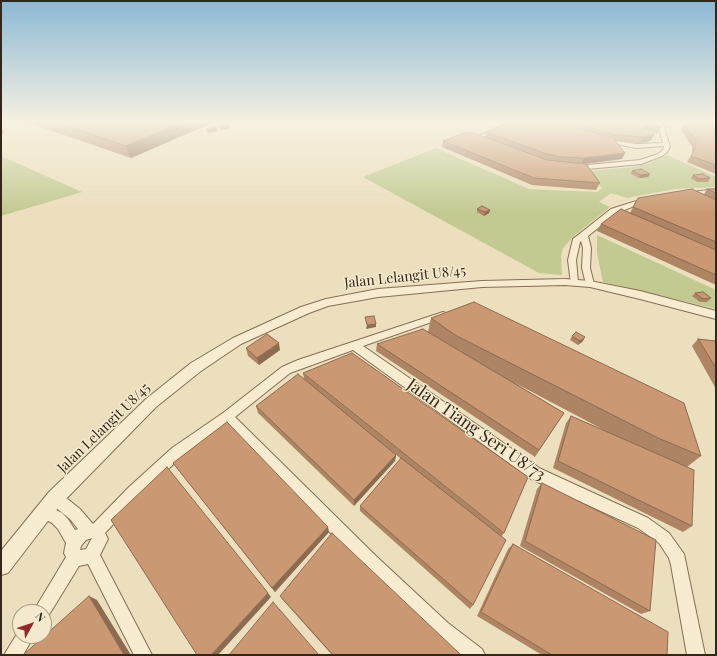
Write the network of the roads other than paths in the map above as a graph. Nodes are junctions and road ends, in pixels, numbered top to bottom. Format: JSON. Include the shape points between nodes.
{"nodes":[{"id":1,"x":665,"y":152,"type":"edge"},
{"id":2,"x":571,"y":167,"type":"edge"},
{"id":3,"x":716,"y":192,"type":"edge"},
{"id":4,"x":689,"y":194,"type":"junction"},
{"id":5,"x":675,"y":196,"type":"edge"},
{"id":6,"x":654,"y":200,"type":"edge"},
{"id":7,"x":703,"y":201,"type":"edge"},
{"id":8,"x":584,"y":236,"type":"junction"},
{"id":9,"x":574,"y":282,"type":"junction"},
{"id":10,"x":590,"y":284,"type":"junction"},
{"id":11,"x":456,"y":313,"type":"edge"},
{"id":12,"x":716,"y":315,"type":"edge"},
{"id":13,"x":354,"y":345,"type":"junction"},
{"id":14,"x":227,"y":417,"type":"junction"},
{"id":15,"x":55,"y":498,"type":"junction"},
{"id":16,"x":44,"y":511,"type":"junction"},
{"id":17,"x":92,"y":531,"type":"junction"},
{"id":18,"x":74,"y":549,"type":"junction"},
{"id":19,"x":91,"y":554,"type":"junction"},
{"id":20,"x":1,"y":566,"type":"edge"},
{"id":21,"x":46,"y":604,"type":"edge"},
{"id":22,"x":20,"y":644,"type":"edge"},
{"id":23,"x":13,"y":655,"type":"edge"},
{"id":24,"x":143,"y":655,"type":"edge"},
{"id":25,"x":476,"y":655,"type":"edge"},
{"id":26,"x":696,"y":655,"type":"edge"}],
"edges":[{"from":1,"to":2,"type":"street","via":[[642,162],[590,168]]},
{"from":3,"to":4,"type":"street"},
{"from":4,"to":5,"type":"street"},
{"from":4,"to":7,"type":"street"},
{"from":6,"to":8,"type":"street","via":[[635,203]]},
{"from":8,"to":9,"type":"street","via":[[576,241],[574,248]]},
{"from":8,"to":10,"type":"street"},
{"from":9,"to":10,"type":"street","name":"Jalan Lelangit U8/45"},
{"from":9,"to":15,"type":"street","name":"Jalan Lelangit U8/45","via":[[482,284],[378,293],[305,310],[237,341],[196,367],[130,422]]},
{"from":10,"to":12,"type":"street","name":"Jalan Lelangit U8/45"},
{"from":11,"to":13,"type":"street"},
{"from":13,"to":14,"type":"street","via":[[286,370]]},
{"from":13,"to":26,"type":"street","name":"Jalan Tiang Seri U8/73","via":[[536,474],[643,523],[664,538],[676,554]]},
{"from":14,"to":17,"type":"street","via":[[164,463]]},
{"from":14,"to":25,"type":"street","via":[[388,580],[442,629]]},
{"from":15,"to":16,"type":"street","name":"Jalan Lelangit U8/45"},
{"from":15,"to":17,"type":"street","via":[[76,514]]},
{"from":16,"to":18,"type":"street","via":[[63,524]]},
{"from":16,"to":20,"type":"street","name":"Jalan Lelangit U8/45"},
{"from":17,"to":18,"type":"street","via":[[81,535]]},
{"from":17,"to":19,"type":"street","via":[[100,539]]},
{"from":18,"to":19,"type":"street","via":[[79,558]]},
{"from":18,"to":21,"type":"street","via":[[61,581]]},
{"from":19,"to":24,"type":"street"},
{"from":22,"to":23,"type":"street"}]}
